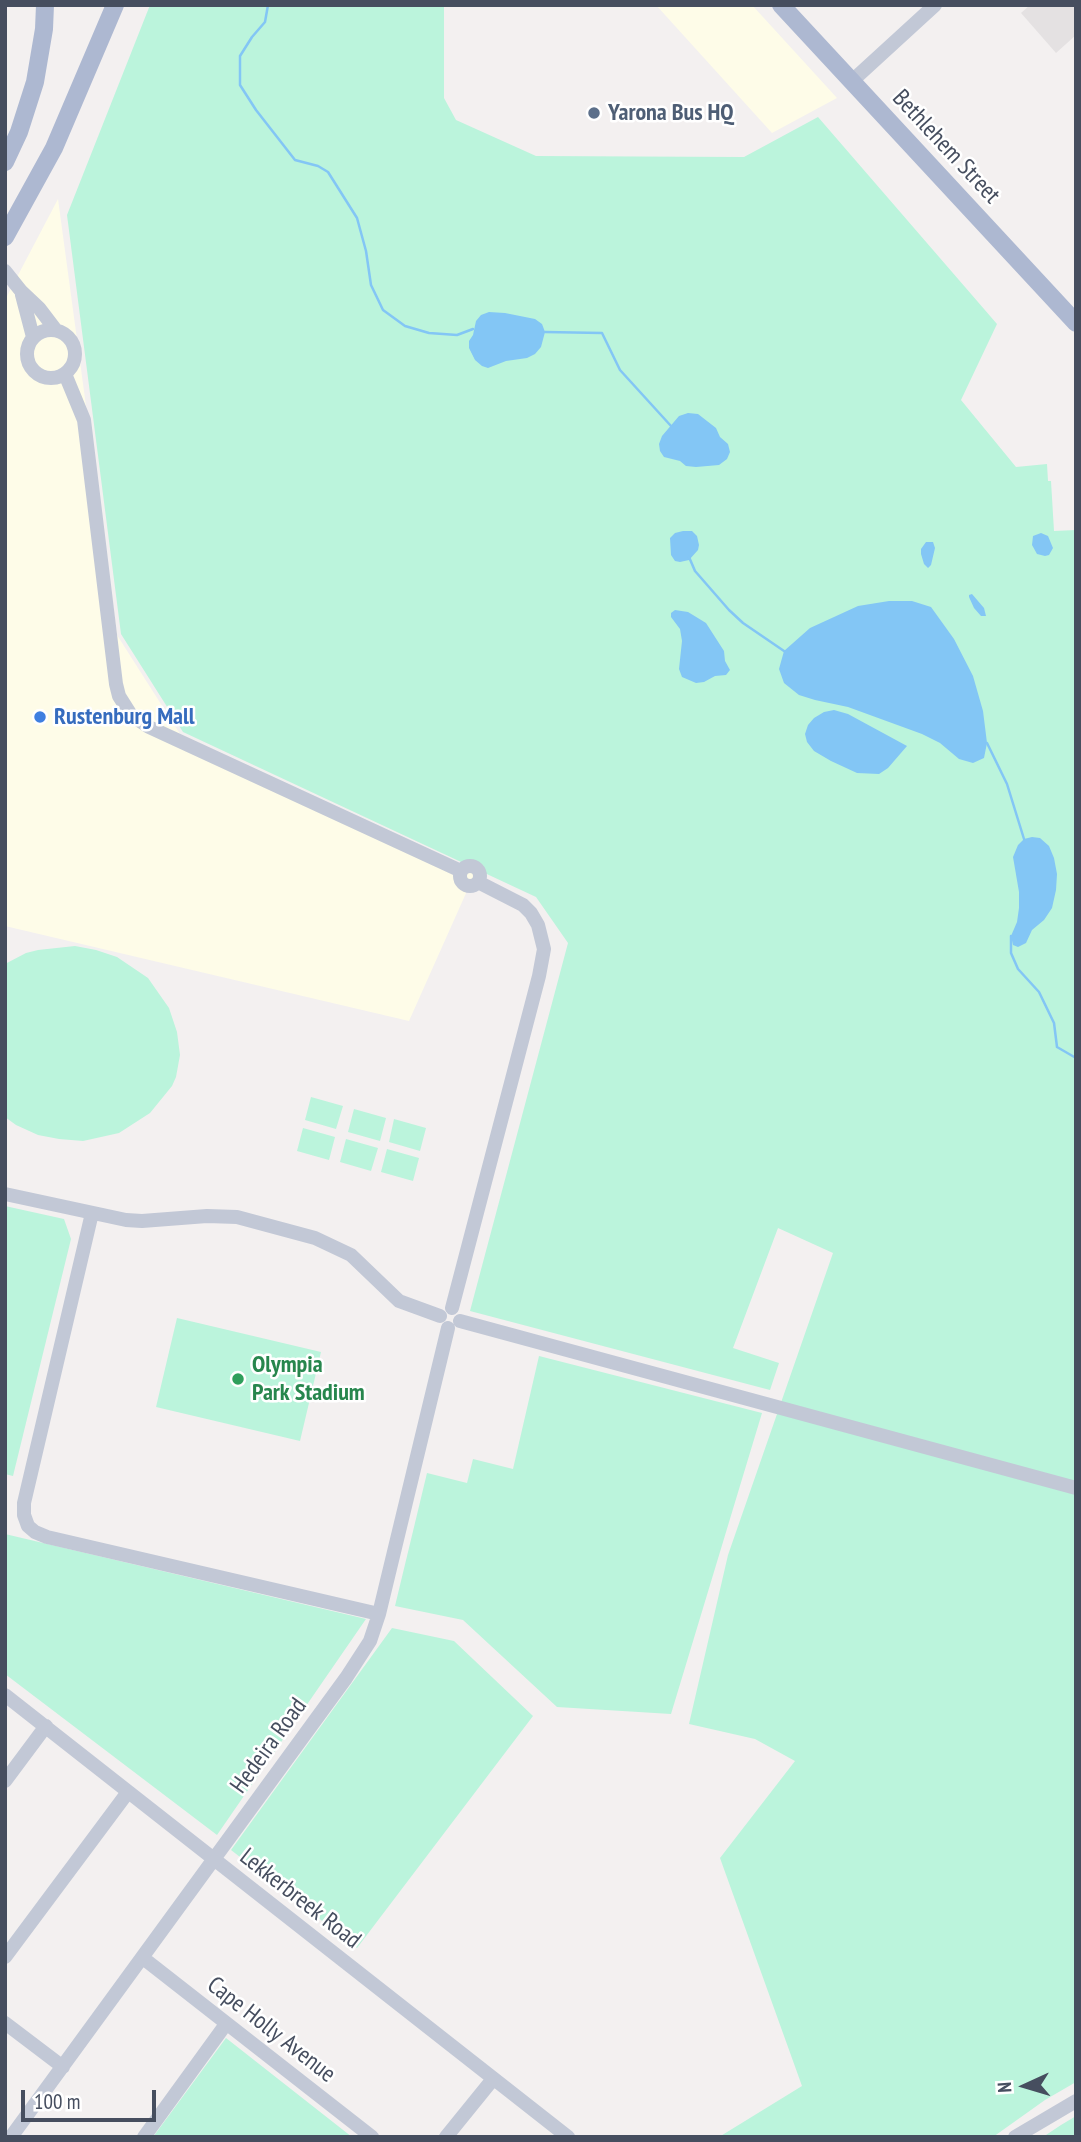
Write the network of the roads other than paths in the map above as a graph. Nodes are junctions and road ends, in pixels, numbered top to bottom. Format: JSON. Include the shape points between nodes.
{"nodes":[{"id":1,"x":45,"y":5,"type":"edge"},
{"id":2,"x":115,"y":5,"type":"edge"},
{"id":3,"x":781,"y":5,"type":"edge"},
{"id":4,"x":935,"y":5,"type":"edge"},
{"id":5,"x":852,"y":82,"type":"junction"},
{"id":6,"x":5,"y":162,"type":"edge"},
{"id":7,"x":5,"y":237,"type":"edge"},
{"id":8,"x":5,"y":271,"type":"edge"},
{"id":9,"x":21,"y":291,"type":"junction"},
{"id":10,"x":1076,"y":323,"type":"edge"},
{"id":11,"x":55,"y":329,"type":"junction"},
{"id":12,"x":33,"y":337,"type":"junction"},
{"id":13,"x":65,"y":374,"type":"junction"},
{"id":14,"x":5,"y":1194,"type":"edge"},
{"id":15,"x":92,"y":1213,"type":"junction"},
{"id":16,"x":450,"y":1318,"type":"junction"},
{"id":17,"x":1076,"y":1488,"type":"edge"},
{"id":18,"x":379,"y":1614,"type":"junction"},
{"id":19,"x":5,"y":1695,"type":"edge"},
{"id":20,"x":46,"y":1726,"type":"junction"},
{"id":21,"x":5,"y":1780,"type":"edge"},
{"id":22,"x":128,"y":1792,"type":"junction"},
{"id":23,"x":214,"y":1860,"type":"junction"},
{"id":24,"x":5,"y":1957,"type":"edge"},
{"id":25,"x":143,"y":1958,"type":"junction"},
{"id":26,"x":5,"y":2023,"type":"edge"},
{"id":27,"x":226,"y":2024,"type":"junction"},
{"id":28,"x":63,"y":2067,"type":"junction"},
{"id":29,"x":493,"y":2079,"type":"junction"},
{"id":30,"x":1076,"y":2101,"type":"edge"},
{"id":31,"x":11,"y":2137,"type":"edge"},
{"id":32,"x":144,"y":2137,"type":"edge"},
{"id":33,"x":372,"y":2137,"type":"edge"},
{"id":34,"x":446,"y":2137,"type":"edge"},
{"id":35,"x":568,"y":2137,"type":"edge"},
{"id":36,"x":1015,"y":2137,"type":"edge"}],
"edges":[{"from":1,"to":6,"type":"main road","via":[[35,82]]},
{"from":2,"to":7,"type":"main road","via":[[54,148]]},
{"from":3,"to":5,"type":"main road","name":"Bethlehem Street"},
{"from":4,"to":5,"type":"street"},
{"from":5,"to":10,"type":"main road","name":"Bethlehem Street"},
{"from":8,"to":9,"type":"street"},
{"from":9,"to":11,"type":"street"},
{"from":9,"to":12,"type":"street"},
{"from":11,"to":12,"type":"street"},
{"from":11,"to":13,"type":"street","via":[[70,337],[76,353]]},
{"from":12,"to":13,"type":"street","via":[[27,351],[30,366],[42,377]]},
{"from":13,"to":16,"type":"street","name":"Hedeira Road","via":[[85,429],[116,684],[131,715],[461,871],[463,884],[478,882],[523,905],[538,925],[544,949],[539,976]]},
{"from":14,"to":15,"type":"street"},
{"from":15,"to":16,"type":"street","via":[[142,1221],[229,1216],[315,1238],[351,1255],[399,1301]]},
{"from":15,"to":18,"type":"street","via":[[24,1503],[28,1525],[47,1537]]},
{"from":16,"to":17,"type":"street"},
{"from":16,"to":18,"type":"street","name":"Hedeira Road"},
{"from":18,"to":23,"type":"street","name":"Hedeira Road","via":[[370,1641],[346,1678]]},
{"from":19,"to":20,"type":"street","name":"Lekkerbreek Road"},
{"from":20,"to":21,"type":"street"},
{"from":20,"to":22,"type":"street","name":"Lekkerbreek Road"},
{"from":22,"to":23,"type":"street","name":"Lekkerbreek Road"},
{"from":22,"to":24,"type":"street"},
{"from":23,"to":25,"type":"street","name":"Hedeira Road"},
{"from":23,"to":29,"type":"street","name":"Lekkerbreek Road"},
{"from":25,"to":27,"type":"street","name":"Cape Holly Avenue"},
{"from":25,"to":28,"type":"street","name":"Hedeira Road"},
{"from":26,"to":28,"type":"street"},
{"from":27,"to":32,"type":"street"},
{"from":27,"to":33,"type":"street","name":"Cape Holly Avenue"},
{"from":28,"to":31,"type":"street","name":"Hedeira Road"},
{"from":29,"to":34,"type":"street"},
{"from":29,"to":35,"type":"street","name":"Lekkerbreek Road"},
{"from":30,"to":36,"type":"street"}]}
